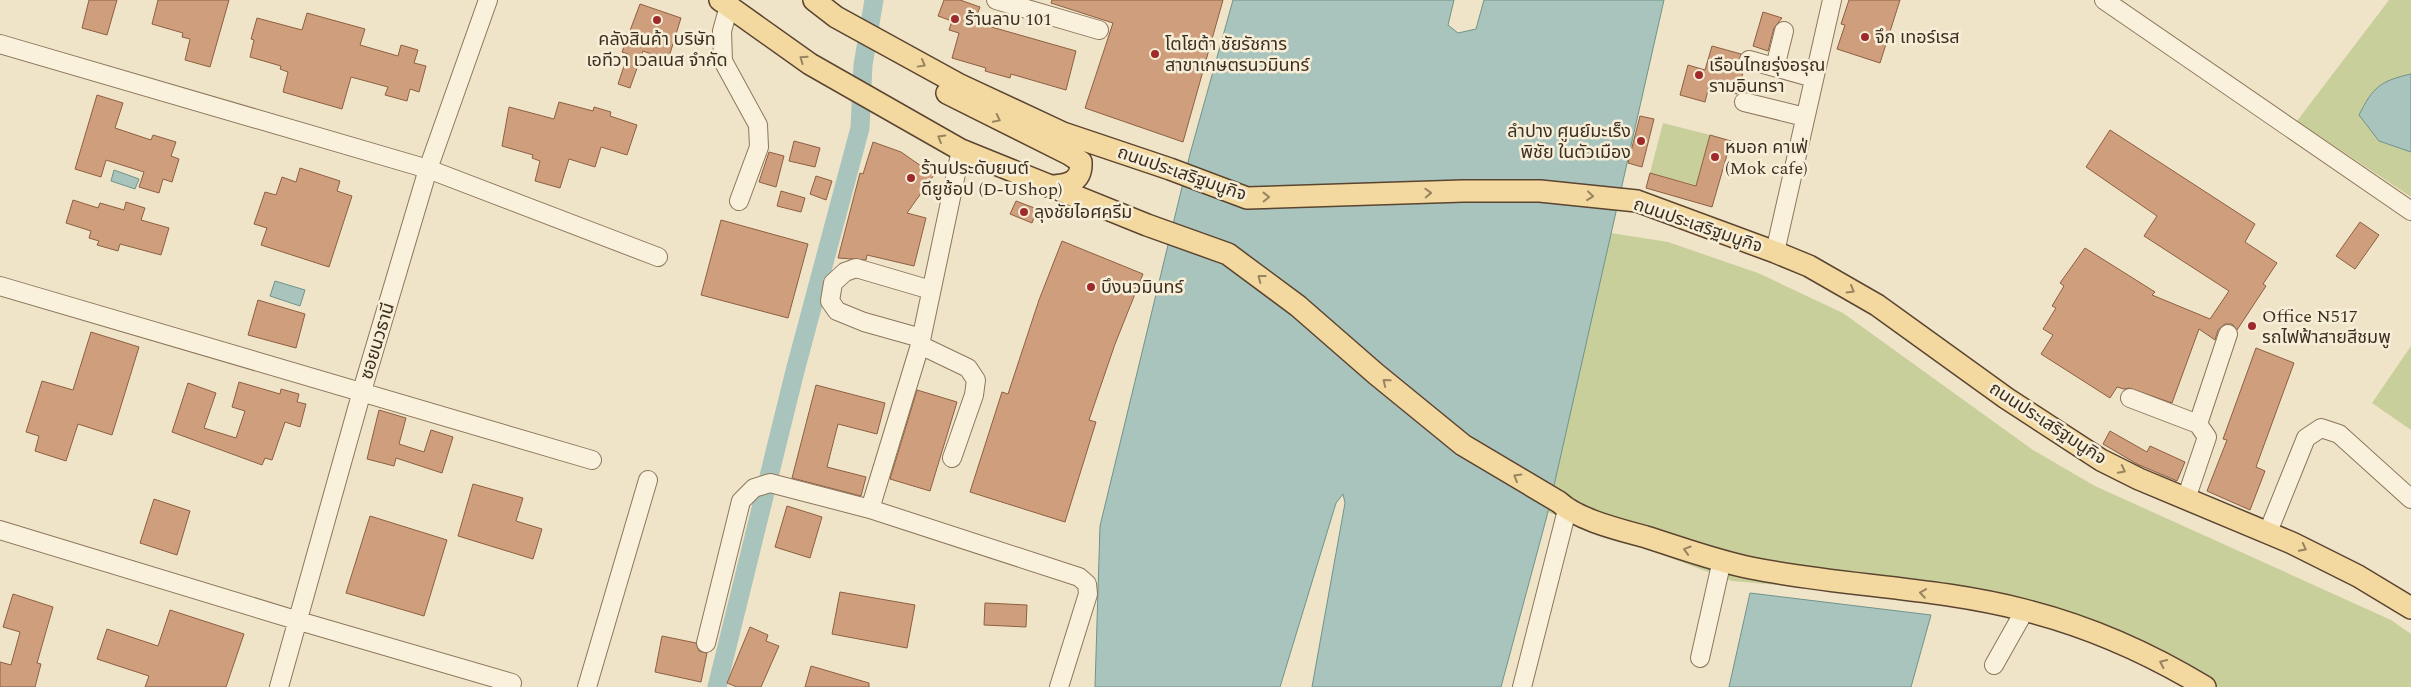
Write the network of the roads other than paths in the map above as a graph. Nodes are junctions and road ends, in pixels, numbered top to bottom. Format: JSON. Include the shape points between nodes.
{"nodes":[{"id":1,"x":488,"y":0,"type":"edge"},
{"id":2,"x":814,"y":0,"type":"edge"},
{"id":3,"x":996,"y":0,"type":"edge"},
{"id":4,"x":1832,"y":0,"type":"edge"},
{"id":5,"x":2104,"y":0,"type":"edge"},
{"id":6,"x":725,"y":3,"type":"edge"},
{"id":7,"x":1099,"y":30,"type":"dead end"},
{"id":8,"x":1784,"y":31,"type":"dead end"},
{"id":9,"x":0,"y":44,"type":"edge"},
{"id":10,"x":878,"y":47,"type":"junction"},
{"id":11,"x":1749,"y":60,"type":"dead end"},
{"id":12,"x":1774,"y":67,"type":"junction"},
{"id":13,"x":1814,"y":78,"type":"junction"},
{"id":14,"x":1744,"y":102,"type":"dead end"},
{"id":15,"x":1805,"y":118,"type":"junction"},
{"id":16,"x":961,"y":150,"type":"junction"},
{"id":17,"x":428,"y":169,"type":"junction"},
{"id":18,"x":1048,"y":186,"type":"junction"},
{"id":19,"x":739,"y":201,"type":"dead end"},
{"id":20,"x":2411,"y":211,"type":"edge"},
{"id":21,"x":1775,"y":252,"type":"junction"},
{"id":22,"x":658,"y":257,"type":"dead end"},
{"id":23,"x":0,"y":286,"type":"edge"},
{"id":24,"x":932,"y":290,"type":"junction"},
{"id":25,"x":2228,"y":334,"type":"dead end"},
{"id":26,"x":921,"y":341,"type":"junction"},
{"id":27,"x":362,"y":391,"type":"junction"},
{"id":28,"x":2130,"y":398,"type":"dead end"},
{"id":29,"x":2198,"y":424,"type":"junction"},
{"id":30,"x":952,"y":458,"type":"dead end"},
{"id":31,"x":592,"y":460,"type":"dead end"},
{"id":32,"x":648,"y":480,"type":"dead end"},
{"id":33,"x":2186,"y":499,"type":"junction"},
{"id":34,"x":2411,"y":499,"type":"edge"},
{"id":35,"x":1563,"y":506,"type":"junction"},
{"id":36,"x":870,"y":509,"type":"junction"},
{"id":37,"x":0,"y":530,"type":"edge"},
{"id":38,"x":2268,"y":532,"type":"junction"},
{"id":39,"x":1722,"y":560,"type":"junction"},
{"id":40,"x":2411,"y":608,"type":"edge"},
{"id":41,"x":2025,"y":610,"type":"junction"},
{"id":42,"x":299,"y":621,"type":"junction"},
{"id":43,"x":706,"y":643,"type":"dead end"},
{"id":44,"x":1700,"y":658,"type":"dead end"},
{"id":45,"x":1994,"y":665,"type":"dead end"},
{"id":46,"x":512,"y":683,"type":"dead end"},
{"id":47,"x":590,"y":686,"type":"edge"},
{"id":48,"x":279,"y":687,"type":"edge"},
{"id":49,"x":1059,"y":687,"type":"edge"},
{"id":50,"x":1522,"y":687,"type":"edge"},
{"id":51,"x":2205,"y":687,"type":"edge"}],
"edges":[{"from":1,"to":17,"type":"street","name":"ซอยนวธานี"},
{"from":2,"to":10,"type":"main road","name":"ถนนประเสริฐมนูกิจ","via":[[859,29]]},
{"from":3,"to":7,"type":"street"},
{"from":4,"to":13,"type":"street"},
{"from":5,"to":20,"type":"street"},
{"from":16,"to":6,"type":"main road","one_way":true,"via":[[810,64]]},
{"from":6,"to":19,"type":"street","via":[[723,61],[758,125],[758,147]]},
{"from":8,"to":12,"type":"street"},
{"from":9,"to":17,"type":"street"},
{"from":10,"to":18,"type":"main road","one_way":true,"via":[[881,58],[1081,162],[1077,180],[1065,186]]},
{"from":10,"to":21,"type":"main road","name":"ถนนประเสริฐมนูกิจ","one_way":true,"via":[[1063,133],[1247,198],[1540,191],[1637,201]]},
{"from":11,"to":12,"type":"street"},
{"from":12,"to":13,"type":"street"},
{"from":13,"to":15,"type":"street"},
{"from":14,"to":15,"type":"street"},
{"from":15,"to":21,"type":"street"},
{"from":16,"to":18,"type":"main road"},
{"from":16,"to":24,"type":"street"},
{"from":17,"to":22,"type":"street"},
{"from":17,"to":27,"type":"street","name":"ซอยนวธานี"},
{"from":35,"to":18,"type":"main road","one_way":true,"via":[[1463,445],[1298,306],[1228,254]]},
{"from":21,"to":33,"type":"main road","name":"ถนนประเสริฐมนูกิจ","one_way":true,"via":[[1809,266],[1877,305],[2006,398],[2101,460]]},
{"from":23,"to":27,"type":"street"},
{"from":24,"to":26,"type":"street"},
{"from":24,"to":26,"type":"street","via":[[856,268],[845,272],[833,283],[830,301],[837,311]]},
{"from":25,"to":29,"type":"street"},
{"from":26,"to":30,"type":"street","via":[[968,368],[976,380]]},
{"from":26,"to":36,"type":"street"},
{"from":27,"to":31,"type":"street"},
{"from":27,"to":42,"type":"street","name":"ซอยนวธานี"},
{"from":28,"to":29,"type":"street"},
{"from":29,"to":33,"type":"street","via":[[2207,437]]},
{"from":32,"to":47,"type":"street"},
{"from":33,"to":38,"type":"main road","name":"ถนนประเสริฐมนูกิจ"},
{"from":34,"to":38,"type":"street","via":[[2339,434],[2321,428],[2306,438]]},
{"from":39,"to":35,"type":"main road","one_way":true,"via":[[1624,531]]},
{"from":35,"to":50,"type":"street"},
{"from":36,"to":43,"type":"street","via":[[766,484],[754,488],[741,501]]},
{"from":36,"to":49,"type":"street","via":[[1079,578],[1087,584],[1088,594]]},
{"from":37,"to":42,"type":"street"},
{"from":38,"to":40,"type":"main road","name":"ถนนประเสริฐมนูกิจ","one_way":true,"via":[[2358,576]]},
{"from":41,"to":39,"type":"main road","one_way":true,"via":[[1751,568]]},
{"from":39,"to":44,"type":"street"},
{"from":41,"to":45,"type":"street"},
{"from":51,"to":41,"type":"main road","one_way":true,"via":[[2173,668],[2104,636]]},
{"from":42,"to":46,"type":"street"},
{"from":42,"to":48,"type":"street","name":"ซอยนวธานี"}]}
